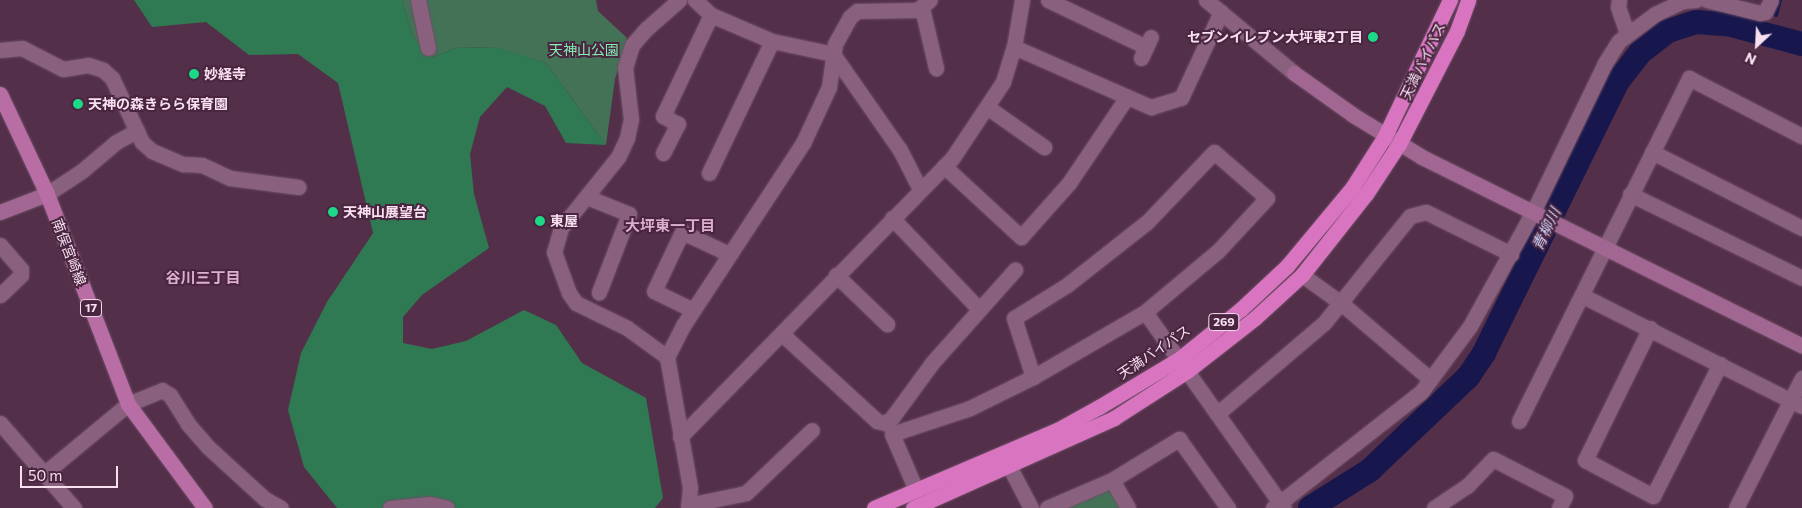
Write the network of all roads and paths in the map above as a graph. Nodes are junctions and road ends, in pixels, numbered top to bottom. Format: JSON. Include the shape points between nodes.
{"nodes":[{"id":1,"x":418,"y":0,"type":"edge"},
{"id":2,"x":679,"y":0,"type":"edge"},
{"id":3,"x":695,"y":0,"type":"edge"},
{"id":4,"x":1022,"y":0,"type":"edge"},
{"id":5,"x":1048,"y":0,"type":"edge"},
{"id":6,"x":1206,"y":0,"type":"edge"},
{"id":7,"x":1450,"y":0,"type":"edge"},
{"id":8,"x":1468,"y":0,"type":"edge"},
{"id":9,"x":1619,"y":0,"type":"edge"},
{"id":10,"x":1696,"y":0,"type":"edge"},
{"id":11,"x":1707,"y":0,"type":"edge"},
{"id":12,"x":1772,"y":0,"type":"edge"},
{"id":13,"x":926,"y":4,"type":"edge"},
{"id":14,"x":1221,"y":12,"type":"junction"},
{"id":15,"x":711,"y":15,"type":"junction"},
{"id":16,"x":1627,"y":34,"type":"junction"},
{"id":17,"x":772,"y":41,"type":"junction"},
{"id":18,"x":1014,"y":47,"type":"junction"},
{"id":19,"x":1146,"y":47,"type":"dead end"},
{"id":20,"x":428,"y":48,"type":"dead end"},
{"id":21,"x":0,"y":50,"type":"edge"},
{"id":22,"x":833,"y":54,"type":"junction"},
{"id":23,"x":936,"y":68,"type":"dead end"},
{"id":24,"x":0,"y":94,"type":"edge"},
{"id":25,"x":1127,"y":97,"type":"junction"},
{"id":26,"x":987,"y":107,"type":"junction"},
{"id":27,"x":137,"y":131,"type":"junction"},
{"id":28,"x":1385,"y":136,"type":"junction"},
{"id":29,"x":1802,"y":136,"type":"edge"},
{"id":30,"x":1399,"y":144,"type":"junction"},
{"id":31,"x":1044,"y":147,"type":"dead end"},
{"id":32,"x":1652,"y":152,"type":"junction"},
{"id":33,"x":663,"y":153,"type":"dead end"},
{"id":34,"x":944,"y":166,"type":"junction"},
{"id":35,"x":710,"y":172,"type":"dead end"},
{"id":36,"x":298,"y":188,"type":"dead end"},
{"id":37,"x":920,"y":189,"type":"junction"},
{"id":38,"x":47,"y":194,"type":"junction"},
{"id":39,"x":1630,"y":194,"type":"junction"},
{"id":40,"x":587,"y":196,"type":"junction"},
{"id":41,"x":0,"y":212,"type":"edge"},
{"id":42,"x":1535,"y":213,"type":"junction"},
{"id":43,"x":892,"y":218,"type":"junction"},
{"id":44,"x":1802,"y":228,"type":"edge"},
{"id":45,"x":0,"y":245,"type":"edge"},
{"id":46,"x":1604,"y":245,"type":"junction"},
{"id":47,"x":729,"y":254,"type":"junction"},
{"id":48,"x":1511,"y":254,"type":"junction"},
{"id":49,"x":1015,"y":270,"type":"dead end"},
{"id":50,"x":836,"y":275,"type":"junction"},
{"id":51,"x":1302,"y":275,"type":"junction"},
{"id":52,"x":1802,"y":278,"type":"edge"},
{"id":53,"x":599,"y":292,"type":"dead end"},
{"id":54,"x":0,"y":296,"type":"edge"},
{"id":55,"x":1583,"y":296,"type":"junction"},
{"id":56,"x":1341,"y":303,"type":"junction"},
{"id":57,"x":979,"y":309,"type":"junction"},
{"id":58,"x":693,"y":310,"type":"junction"},
{"id":59,"x":1145,"y":312,"type":"junction"},
{"id":60,"x":887,"y":324,"type":"dead end"},
{"id":61,"x":1650,"y":328,"type":"junction"},
{"id":62,"x":782,"y":334,"type":"junction"},
{"id":63,"x":1802,"y":346,"type":"edge"},
{"id":64,"x":667,"y":357,"type":"junction"},
{"id":65,"x":1720,"y":364,"type":"junction"},
{"id":66,"x":1183,"y":365,"type":"junction"},
{"id":67,"x":1033,"y":377,"type":"junction"},
{"id":68,"x":1802,"y":378,"type":"edge"},
{"id":69,"x":1430,"y":380,"type":"junction"},
{"id":70,"x":1796,"y":403,"type":"edge"},
{"id":71,"x":128,"y":404,"type":"junction"},
{"id":72,"x":1217,"y":414,"type":"junction"},
{"id":73,"x":1519,"y":421,"type":"dead end"},
{"id":74,"x":0,"y":423,"type":"edge"},
{"id":75,"x":812,"y":430,"type":"dead end"},
{"id":76,"x":680,"y":437,"type":"junction"},
{"id":77,"x":1010,"y":468,"type":"junction"},
{"id":78,"x":46,"y":472,"type":"junction"},
{"id":79,"x":1112,"y":480,"type":"junction"},
{"id":80,"x":916,"y":490,"type":"junction"},
{"id":81,"x":688,"y":506,"type":"edge"},
{"id":82,"x":1279,"y":506,"type":"edge"},
{"id":83,"x":74,"y":508,"type":"edge"},
{"id":84,"x":204,"y":508,"type":"edge"},
{"id":85,"x":281,"y":508,"type":"edge"},
{"id":86,"x":390,"y":508,"type":"edge"},
{"id":87,"x":447,"y":508,"type":"edge"},
{"id":88,"x":874,"y":508,"type":"edge"},
{"id":89,"x":913,"y":508,"type":"edge"},
{"id":90,"x":1031,"y":508,"type":"edge"},
{"id":91,"x":1047,"y":508,"type":"edge"},
{"id":92,"x":1128,"y":508,"type":"edge"},
{"id":93,"x":1228,"y":508,"type":"edge"},
{"id":94,"x":1434,"y":508,"type":"edge"},
{"id":95,"x":1559,"y":508,"type":"edge"},
{"id":96,"x":1736,"y":508,"type":"edge"}],
"edges":[{"from":1,"to":20,"type":"street"},
{"from":2,"to":40,"type":"street","via":[[632,46],[625,68],[631,119],[627,138],[618,157]]},
{"from":3,"to":15,"type":"street"},
{"from":4,"to":18,"type":"street"},
{"from":5,"to":19,"type":"street"},
{"from":6,"to":14,"type":"street"},
{"from":7,"to":28,"type":"highway","name":"天満バイパス","number":"269"},
{"from":8,"to":30,"type":"highway","name":"天満バイパス","number":"269","via":[[1457,31]]},
{"from":9,"to":16,"type":"street","via":[[1618,7]]},
{"from":10,"to":16,"type":"street","via":[[1670,6]]},
{"from":11,"to":12,"type":"street","via":[[1760,13],[1765,12]]},
{"from":13,"to":22,"type":"street","via":[[856,11],[839,35]]},
{"from":13,"to":23,"type":"street"},
{"from":14,"to":25,"type":"street","via":[[1181,98],[1151,107]]},
{"from":14,"to":28,"type":"street","via":[[1294,73]]},
{"from":15,"to":17,"type":"street"},
{"from":15,"to":33,"type":"street","via":[[663,116],[678,124]]},
{"from":16,"to":42,"type":"street","via":[[1605,63]]},
{"from":17,"to":22,"type":"street"},
{"from":17,"to":35,"type":"street"},
{"from":18,"to":25,"type":"street"},
{"from":18,"to":26,"type":"street","via":[[1003,82]]},
{"from":21,"to":27,"type":"street","via":[[22,48],[63,69],[88,65],[103,70],[112,78]]},
{"from":22,"to":37,"type":"street","via":[[900,150]]},
{"from":22,"to":47,"type":"street","via":[[829,87],[804,144]]},
{"from":24,"to":38,"type":"main road","name":"南俣宮崎線","number":"17"},
{"from":25,"to":34,"type":"street","via":[[1069,183],[1021,237]]},
{"from":26,"to":31,"type":"street"},
{"from":26,"to":34,"type":"street"},
{"from":27,"to":36,"type":"street","via":[[142,142],[152,151],[184,164],[202,165],[230,178]]},
{"from":27,"to":38,"type":"street","via":[[116,142]]},
{"from":28,"to":30,"type":"street"},
{"from":28,"to":66,"type":"highway","name":"天満バイパス","number":"269","via":[[1352,188],[1287,266]]},
{"from":29,"to":32,"type":"street","via":[[1689,78]]},
{"from":30,"to":42,"type":"street"},
{"from":30,"to":51,"type":"highway","name":"天満バイパス","number":"269","via":[[1366,194]]},
{"from":32,"to":39,"type":"street"},
{"from":32,"to":44,"type":"street"},
{"from":34,"to":37,"type":"street"},
{"from":37,"to":43,"type":"street"},
{"from":38,"to":41,"type":"street"},
{"from":38,"to":71,"type":"main road","name":"南俣宮崎線","number":"17"},
{"from":39,"to":46,"type":"street"},
{"from":39,"to":52,"type":"street"},
{"from":40,"to":53,"type":"street","via":[[629,214]]},
{"from":40,"to":64,"type":"street","via":[[561,228],[554,252],[569,294],[576,303],[634,332]]},
{"from":42,"to":46,"type":"street"},
{"from":42,"to":48,"type":"street"},
{"from":43,"to":50,"type":"street"},
{"from":43,"to":57,"type":"street"},
{"from":45,"to":54,"type":"street","via":[[21,269],[22,275]]},
{"from":46,"to":55,"type":"street"},
{"from":46,"to":63,"type":"street"},
{"from":47,"to":58,"type":"street"},
{"from":47,"to":58,"type":"street","via":[[682,232],[654,291]]},
{"from":48,"to":56,"type":"street","via":[[1426,212],[1418,212],[1403,223]]},
{"from":48,"to":69,"type":"street","via":[[1470,326]]},
{"from":49,"to":57,"type":"street"},
{"from":50,"to":60,"type":"street"},
{"from":50,"to":62,"type":"street"},
{"from":51,"to":56,"type":"street"},
{"from":51,"to":66,"type":"highway","name":"天満バイパス","number":"269","via":[[1255,318]]},
{"from":55,"to":61,"type":"street"},
{"from":55,"to":73,"type":"street"},
{"from":56,"to":69,"type":"street"},
{"from":56,"to":72,"type":"street","via":[[1324,324]]},
{"from":57,"to":62,"type":"street","via":[[932,363],[891,419],[884,423],[877,421]]},
{"from":58,"to":64,"type":"street"},
{"from":59,"to":66,"type":"street"},
{"from":59,"to":67,"type":"street"},
{"from":59,"to":67,"type":"street","via":[[1218,251],[1267,198],[1214,152],[1147,222],[1068,285],[1014,318]]},
{"from":61,"to":65,"type":"street"},
{"from":61,"to":65,"type":"street","via":[[1585,460],[1653,496]]},
{"from":62,"to":76,"type":"street"},
{"from":64,"to":76,"type":"street","via":[[675,387]]},
{"from":65,"to":70,"type":"street"},
{"from":66,"to":72,"type":"street"},
{"from":66,"to":77,"type":"highway","name":"天満バイパス","number":"269","via":[[1114,418]]},
{"from":66,"to":80,"type":"highway","name":"天満バイパス","number":"269","via":[[1057,430]]},
{"from":67,"to":80,"type":"street","via":[[970,408],[892,434]]},
{"from":68,"to":70,"type":"street"},
{"from":69,"to":82,"type":"street","via":[[1403,409]]},
{"from":70,"to":96,"type":"street"},
{"from":71,"to":78,"type":"street"},
{"from":71,"to":84,"type":"main road","name":"南俣宮崎線","number":"17"},
{"from":71,"to":85,"type":"street","via":[[162,390],[170,395],[208,448],[265,499]]},
{"from":72,"to":82,"type":"street"},
{"from":74,"to":78,"type":"street"},
{"from":75,"to":81,"type":"street","via":[[746,493]]},
{"from":76,"to":81,"type":"street","via":[[690,486]]},
{"from":77,"to":89,"type":"highway","name":"天満バイパス","number":"269"},
{"from":77,"to":90,"type":"street"},
{"from":78,"to":83,"type":"street"},
{"from":79,"to":91,"type":"street"},
{"from":79,"to":92,"type":"street"},
{"from":79,"to":93,"type":"street","via":[[1179,439]]},
{"from":80,"to":88,"type":"highway","name":"天満バイパス","number":"269"},
{"from":86,"to":87,"type":"street","via":[[430,504]]},
{"from":94,"to":95,"type":"street","via":[[1467,486],[1493,459],[1565,496]]}]}
